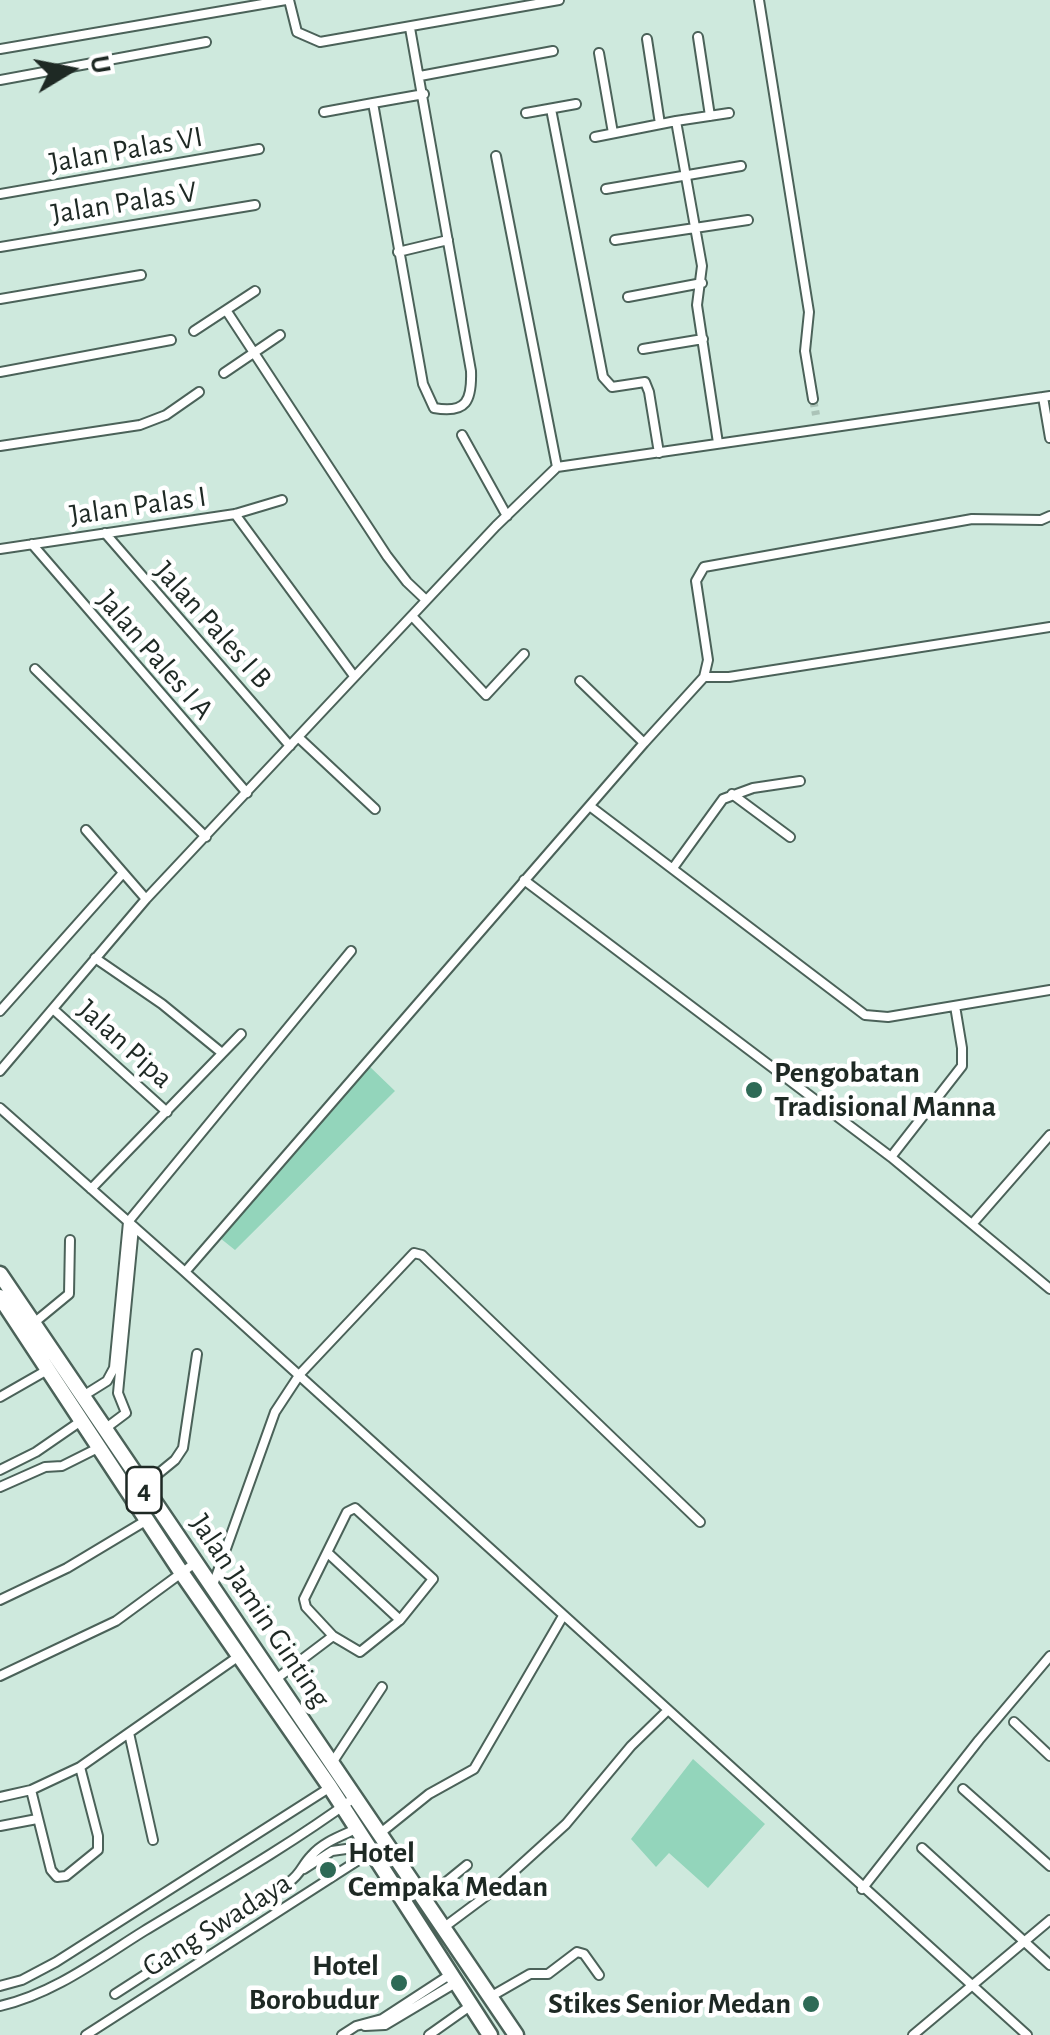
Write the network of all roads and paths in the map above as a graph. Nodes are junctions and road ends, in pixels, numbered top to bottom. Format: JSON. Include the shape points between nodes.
{"nodes":[{"id":1,"x":287,"y":0,"type":"edge"},
{"id":2,"x":558,"y":0,"type":"edge"},
{"id":3,"x":748,"y":0,"type":"edge"},
{"id":4,"x":760,"y":3,"type":"edge"},
{"id":5,"x":410,"y":28,"type":"junction"},
{"id":6,"x":698,"y":37,"type":"dead end"},
{"id":7,"x":647,"y":39,"type":"dead end"},
{"id":8,"x":206,"y":42,"type":"dead end"},
{"id":9,"x":0,"y":49,"type":"edge"},
{"id":10,"x":553,"y":51,"type":"dead end"},
{"id":11,"x":599,"y":53,"type":"dead end"},
{"id":12,"x":420,"y":76,"type":"junction"},
{"id":13,"x":0,"y":80,"type":"edge"},
{"id":14,"x":424,"y":94,"type":"junction"},
{"id":15,"x":373,"y":103,"type":"junction"},
{"id":16,"x":576,"y":104,"type":"dead end"},
{"id":17,"x":551,"y":109,"type":"junction"},
{"id":18,"x":324,"y":112,"type":"dead end"},
{"id":19,"x":729,"y":112,"type":"dead end"},
{"id":20,"x":526,"y":113,"type":"dead end"},
{"id":21,"x":710,"y":116,"type":"junction"},
{"id":22,"x":676,"y":120,"type":"junction"},
{"id":23,"x":660,"y":124,"type":"junction"},
{"id":24,"x":613,"y":133,"type":"junction"},
{"id":25,"x":595,"y":137,"type":"dead end"},
{"id":26,"x":259,"y":150,"type":"dead end"},
{"id":27,"x":496,"y":156,"type":"dead end"},
{"id":28,"x":741,"y":166,"type":"dead end"},
{"id":29,"x":686,"y":174,"type":"junction"},
{"id":30,"x":606,"y":189,"type":"dead end"},
{"id":31,"x":0,"y":194,"type":"edge"},
{"id":32,"x":255,"y":204,"type":"dead end"},
{"id":33,"x":748,"y":220,"type":"dead end"},
{"id":34,"x":696,"y":228,"type":"junction"},
{"id":35,"x":448,"y":240,"type":"junction"},
{"id":36,"x":614,"y":240,"type":"dead end"},
{"id":37,"x":0,"y":247,"type":"edge"},
{"id":38,"x":398,"y":252,"type":"junction"},
{"id":39,"x":141,"y":275,"type":"dead end"},
{"id":40,"x":702,"y":284,"type":"junction"},
{"id":41,"x":255,"y":290,"type":"dead end"},
{"id":42,"x":628,"y":296,"type":"dead end"},
{"id":43,"x":0,"y":300,"type":"edge"},
{"id":44,"x":226,"y":310,"type":"junction"},
{"id":45,"x":194,"y":331,"type":"dead end"},
{"id":46,"x":280,"y":336,"type":"dead end"},
{"id":47,"x":172,"y":340,"type":"dead end"},
{"id":48,"x":702,"y":340,"type":"junction"},
{"id":49,"x":642,"y":349,"type":"dead end"},
{"id":50,"x":254,"y":353,"type":"junction"},
{"id":51,"x":0,"y":372,"type":"edge"},
{"id":52,"x":224,"y":372,"type":"dead end"},
{"id":53,"x":198,"y":392,"type":"dead end"},
{"id":54,"x":1046,"y":396,"type":"edge"},
{"id":55,"x":814,"y":399,"type":"tunnel mouth"},
{"id":56,"x":817,"y":416,"type":"tunnel mouth"},
{"id":57,"x":818,"y":428,"type":"junction"},
{"id":58,"x":462,"y":436,"type":"dead end"},
{"id":59,"x":1050,"y":438,"type":"edge"},
{"id":60,"x":718,"y":443,"type":"junction"},
{"id":61,"x":0,"y":446,"type":"edge"},
{"id":62,"x":659,"y":452,"type":"junction"},
{"id":63,"x":557,"y":466,"type":"junction"},
{"id":64,"x":282,"y":500,"type":"dead end"},
{"id":65,"x":235,"y":514,"type":"junction"},
{"id":66,"x":507,"y":516,"type":"junction"},
{"id":67,"x":1050,"y":516,"type":"edge"},
{"id":68,"x":105,"y":533,"type":"junction"},
{"id":69,"x":32,"y":544,"type":"junction"},
{"id":70,"x":0,"y":549,"type":"edge"},
{"id":71,"x":426,"y":600,"type":"junction"},
{"id":72,"x":412,"y":616,"type":"junction"},
{"id":73,"x":1050,"y":626,"type":"edge"},
{"id":74,"x":524,"y":654,"type":"dead end"},
{"id":75,"x":34,"y":669,"type":"dead end"},
{"id":76,"x":354,"y":676,"type":"junction"},
{"id":77,"x":704,"y":678,"type":"junction"},
{"id":78,"x":580,"y":681,"type":"dead end"},
{"id":79,"x":298,"y":736,"type":"junction"},
{"id":80,"x":644,"y":743,"type":"junction"},
{"id":81,"x":290,"y":746,"type":"junction"},
{"id":82,"x":800,"y":781,"type":"dead end"},
{"id":83,"x":247,"y":793,"type":"junction"},
{"id":84,"x":732,"y":794,"type":"junction"},
{"id":85,"x":590,"y":806,"type":"junction"},
{"id":86,"x":375,"y":809,"type":"dead end"},
{"id":87,"x":86,"y":830,"type":"dead end"},
{"id":88,"x":206,"y":837,"type":"junction"},
{"id":89,"x":790,"y":837,"type":"dead end"},
{"id":90,"x":673,"y":868,"type":"junction"},
{"id":91,"x":123,"y":873,"type":"junction"},
{"id":92,"x":524,"y":880,"type":"junction"},
{"id":93,"x":146,"y":899,"type":"junction"},
{"id":94,"x":351,"y":951,"type":"dead end"},
{"id":95,"x":95,"y":958,"type":"junction"},
{"id":96,"x":1050,"y":990,"type":"edge"},
{"id":97,"x":955,"y":1006,"type":"junction"},
{"id":98,"x":53,"y":1009,"type":"junction"},
{"id":99,"x":0,"y":1011,"type":"edge"},
{"id":100,"x":241,"y":1034,"type":"dead end"},
{"id":101,"x":222,"y":1053,"type":"junction"},
{"id":102,"x":0,"y":1072,"type":"edge"},
{"id":103,"x":0,"y":1108,"type":"edge"},
{"id":104,"x":167,"y":1112,"type":"junction"},
{"id":105,"x":1050,"y":1135,"type":"edge"},
{"id":106,"x":891,"y":1157,"type":"junction"},
{"id":107,"x":91,"y":1189,"type":"junction"},
{"id":108,"x":973,"y":1222,"type":"junction"},
{"id":109,"x":131,"y":1224,"type":"junction"},
{"id":110,"x":70,"y":1240,"type":"dead end"},
{"id":111,"x":185,"y":1272,"type":"junction"},
{"id":112,"x":0,"y":1274,"type":"edge"},
{"id":113,"x":1050,"y":1288,"type":"edge"},
{"id":114,"x":0,"y":1297,"type":"edge"},
{"id":115,"x":35,"y":1322,"type":"junction"},
{"id":116,"x":197,"y":1354,"type":"dead end"},
{"id":117,"x":49,"y":1368,"type":"junction"},
{"id":118,"x":300,"y":1374,"type":"junction"},
{"id":119,"x":83,"y":1396,"type":"junction"},
{"id":120,"x":0,"y":1397,"type":"edge"},
{"id":121,"x":81,"y":1421,"type":"junction"},
{"id":122,"x":104,"y":1429,"type":"junction"},
{"id":123,"x":98,"y":1448,"type":"junction"},
{"id":124,"x":36,"y":1452,"type":"junction"},
{"id":125,"x":45,"y":1467,"type":"junction"},
{"id":126,"x":0,"y":1470,"type":"edge"},
{"id":127,"x":1,"y":1484,"type":"edge"},
{"id":128,"x":142,"y":1487,"type":"junction"},
{"id":129,"x":147,"y":1520,"type":"junction"},
{"id":130,"x":700,"y":1522,"type":"dead end"},
{"id":131,"x":329,"y":1554,"type":"junction"},
{"id":132,"x":194,"y":1562,"type":"junction"},
{"id":133,"x":180,"y":1572,"type":"junction"},
{"id":134,"x":212,"y":1588,"type":"junction"},
{"id":135,"x":0,"y":1600,"type":"edge"},
{"id":136,"x":563,"y":1616,"type":"junction"},
{"id":137,"x":400,"y":1620,"type":"junction"},
{"id":138,"x":333,"y":1636,"type":"junction"},
{"id":139,"x":239,"y":1656,"type":"junction"},
{"id":140,"x":1050,"y":1656,"type":"edge"},
{"id":141,"x":0,"y":1676,"type":"edge"},
{"id":142,"x":276,"y":1679,"type":"junction"},
{"id":143,"x":382,"y":1687,"type":"dead end"},
{"id":144,"x":668,"y":1710,"type":"junction"},
{"id":145,"x":1014,"y":1722,"type":"dead end"},
{"id":146,"x":129,"y":1734,"type":"junction"},
{"id":147,"x":1050,"y":1756,"type":"edge"},
{"id":148,"x":331,"y":1764,"type":"junction"},
{"id":149,"x":80,"y":1766,"type":"junction"},
{"id":150,"x":336,"y":1783,"type":"junction"},
{"id":151,"x":963,"y":1789,"type":"dead end"},
{"id":152,"x":31,"y":1790,"type":"junction"},
{"id":153,"x":0,"y":1797,"type":"edge"},
{"id":154,"x":348,"y":1802,"type":"junction"},
{"id":155,"x":287,"y":1814,"type":"junction"},
{"id":156,"x":38,"y":1819,"type":"junction"},
{"id":157,"x":0,"y":1826,"type":"edge"},
{"id":158,"x":356,"y":1830,"type":"junction"},
{"id":159,"x":258,"y":1834,"type":"junction"},
{"id":160,"x":302,"y":1834,"type":"junction"},
{"id":161,"x":153,"y":1840,"type":"dead end"},
{"id":162,"x":372,"y":1844,"type":"junction"},
{"id":163,"x":922,"y":1848,"type":"dead end"},
{"id":164,"x":272,"y":1854,"type":"junction"},
{"id":165,"x":467,"y":1865,"type":"dead end"},
{"id":166,"x":1050,"y":1866,"type":"edge"},
{"id":167,"x":304,"y":1868,"type":"junction"},
{"id":168,"x":862,"y":1889,"type":"junction"},
{"id":169,"x":424,"y":1900,"type":"junction"},
{"id":170,"x":1050,"y":1920,"type":"edge"},
{"id":171,"x":443,"y":1928,"type":"junction"},
{"id":172,"x":1024,"y":1942,"type":"junction"},
{"id":173,"x":1050,"y":1965,"type":"edge"},
{"id":174,"x":600,"y":1975,"type":"dead end"},
{"id":175,"x":455,"y":1978,"type":"junction"},
{"id":176,"x":0,"y":1986,"type":"edge"},
{"id":177,"x":974,"y":1986,"type":"junction"},
{"id":178,"x":115,"y":1994,"type":"dead end"},
{"id":179,"x":490,"y":1996,"type":"junction"},
{"id":180,"x":471,"y":2005,"type":"junction"},
{"id":181,"x":0,"y":2006,"type":"edge"},
{"id":182,"x":86,"y":2035,"type":"edge"},
{"id":183,"x":342,"y":2035,"type":"edge"},
{"id":184,"x":429,"y":2035,"type":"edge"},
{"id":185,"x":490,"y":2035,"type":"edge"},
{"id":186,"x":516,"y":2035,"type":"edge"},
{"id":187,"x":912,"y":2035,"type":"edge"},
{"id":188,"x":1027,"y":2035,"type":"edge"}],
"edges":[{"from":1,"to":5,"type":"street","via":[[297,32],[320,42]]},
{"from":1,"to":9,"type":"street"},
{"from":2,"to":5,"type":"street"},
{"from":3,"to":4,"type":"street"},
{"from":4,"to":55,"type":"street","via":[[809,312],[805,351]]},
{"from":5,"to":12,"type":"street"},
{"from":6,"to":21,"type":"street"},
{"from":7,"to":23,"type":"street"},
{"from":8,"to":13,"type":"street"},
{"from":10,"to":12,"type":"street"},
{"from":11,"to":24,"type":"street"},
{"from":12,"to":14,"type":"street"},
{"from":14,"to":15,"type":"street"},
{"from":14,"to":35,"type":"street"},
{"from":15,"to":18,"type":"street"},
{"from":15,"to":38,"type":"street"},
{"from":16,"to":17,"type":"street"},
{"from":17,"to":20,"type":"street"},
{"from":17,"to":62,"type":"street","via":[[603,377],[612,387],[645,382]]},
{"from":19,"to":21,"type":"street"},
{"from":21,"to":22,"type":"street"},
{"from":22,"to":23,"type":"street"},
{"from":22,"to":29,"type":"street"},
{"from":23,"to":24,"type":"street"},
{"from":24,"to":25,"type":"street"},
{"from":26,"to":31,"type":"street","name":"Jalan Palas VI"},
{"from":27,"to":63,"type":"street"},
{"from":28,"to":29,"type":"street"},
{"from":29,"to":30,"type":"street"},
{"from":29,"to":34,"type":"street"},
{"from":32,"to":37,"type":"street","name":"Jalan Palas V"},
{"from":33,"to":34,"type":"street"},
{"from":34,"to":36,"type":"street"},
{"from":34,"to":40,"type":"street"},
{"from":35,"to":38,"type":"street"},
{"from":35,"to":38,"type":"street","via":[[472,395],[453,409],[430,403]]},
{"from":39,"to":43,"type":"street"},
{"from":40,"to":42,"type":"street"},
{"from":40,"to":48,"type":"street"},
{"from":41,"to":44,"type":"street"},
{"from":44,"to":45,"type":"street"},
{"from":44,"to":50,"type":"street"},
{"from":46,"to":50,"type":"street"},
{"from":47,"to":51,"type":"street"},
{"from":48,"to":49,"type":"street"},
{"from":48,"to":60,"type":"street"},
{"from":50,"to":52,"type":"street"},
{"from":50,"to":71,"type":"street","via":[[387,556]]},
{"from":53,"to":61,"type":"street","via":[[140,424]]},
{"from":54,"to":57,"type":"street"},
{"from":54,"to":59,"type":"street"},
{"from":56,"to":57,"type":"street"},
{"from":57,"to":60,"type":"street"},
{"from":58,"to":66,"type":"street"},
{"from":60,"to":62,"type":"street"},
{"from":62,"to":63,"type":"street"},
{"from":63,"to":66,"type":"street"},
{"from":64,"to":65,"type":"street","name":"Jalan Palas I"},
{"from":65,"to":68,"type":"street","name":"Jalan Palas I"},
{"from":65,"to":76,"type":"street"},
{"from":66,"to":71,"type":"street"},
{"from":67,"to":77,"type":"street","via":[[972,519],[704,567],[696,581],[708,660]]},
{"from":68,"to":69,"type":"street","name":"Jalan Palas I"},
{"from":68,"to":81,"type":"street","name":"Jalan Pales I B"},
{"from":69,"to":70,"type":"street","name":"Jalan Palas I"},
{"from":69,"to":83,"type":"street","name":"Jalan Pales I A"},
{"from":71,"to":72,"type":"street"},
{"from":72,"to":74,"type":"street","via":[[486,696]]},
{"from":72,"to":76,"type":"street"},
{"from":73,"to":77,"type":"street"},
{"from":75,"to":88,"type":"street"},
{"from":76,"to":79,"type":"street"},
{"from":77,"to":80,"type":"street"},
{"from":78,"to":80,"type":"street"},
{"from":79,"to":81,"type":"street"},
{"from":79,"to":86,"type":"street"},
{"from":80,"to":85,"type":"street"},
{"from":81,"to":83,"type":"street"},
{"from":82,"to":84,"type":"street"},
{"from":83,"to":88,"type":"street"},
{"from":84,"to":89,"type":"street"},
{"from":84,"to":90,"type":"street"},
{"from":85,"to":90,"type":"street"},
{"from":85,"to":92,"type":"street"},
{"from":87,"to":91,"type":"street"},
{"from":88,"to":93,"type":"street"},
{"from":90,"to":97,"type":"street","via":[[865,1015]]},
{"from":91,"to":93,"type":"street"},
{"from":91,"to":99,"type":"street"},
{"from":92,"to":106,"type":"street"},
{"from":92,"to":111,"type":"street"},
{"from":93,"to":95,"type":"street"},
{"from":94,"to":109,"type":"street"},
{"from":95,"to":98,"type":"street"},
{"from":95,"to":101,"type":"street"},
{"from":96,"to":97,"type":"street"},
{"from":97,"to":106,"type":"street","via":[[962,1066]]},
{"from":98,"to":102,"type":"street"},
{"from":98,"to":104,"type":"street","name":"Jalan Pipa"},
{"from":100,"to":101,"type":"street"},
{"from":101,"to":104,"type":"street"},
{"from":103,"to":107,"type":"street"},
{"from":104,"to":107,"type":"street"},
{"from":105,"to":108,"type":"street"},
{"from":106,"to":108,"type":"street"},
{"from":107,"to":109,"type":"street"},
{"from":108,"to":113,"type":"street"},
{"from":109,"to":111,"type":"street"},
{"from":109,"to":119,"type":"street","via":[[114,1368]]},
{"from":109,"to":122,"type":"street","via":[[118,1393],[126,1412]]},
{"from":110,"to":115,"type":"street","via":[[69,1294]]},
{"from":111,"to":118,"type":"street"},
{"from":112,"to":115,"type":"highway","name":"Jalan Jamin Ginting","number":"4"},
{"from":114,"to":117,"type":"highway","name":"Jalan Jamin Ginting","number":"4"},
{"from":115,"to":119,"type":"highway","name":"Jalan Jamin Ginting","number":"4"},
{"from":116,"to":128,"type":"street","via":[[183,1448]]},
{"from":117,"to":120,"type":"street"},
{"from":117,"to":121,"type":"highway","name":"Jalan Jamin Ginting","number":"4"},
{"from":118,"to":130,"type":"street","via":[[411,1254],[420,1253]]},
{"from":118,"to":134,"type":"street","via":[[274,1412]]},
{"from":118,"to":136,"type":"street"},
{"from":119,"to":122,"type":"highway","name":"Jalan Jamin Ginting","number":"4"},
{"from":121,"to":123,"type":"highway","name":"Jalan Jamin Ginting","number":"4"},
{"from":121,"to":124,"type":"street"},
{"from":122,"to":128,"type":"highway","name":"Jalan Jamin Ginting","number":"4"},
{"from":123,"to":125,"type":"street"},
{"from":123,"to":129,"type":"highway","name":"Jalan Jamin Ginting","number":"4"},
{"from":124,"to":125,"type":"street"},
{"from":124,"to":126,"type":"street"},
{"from":125,"to":127,"type":"street"},
{"from":128,"to":132,"type":"highway","name":"Jalan Jamin Ginting","number":"4"},
{"from":129,"to":133,"type":"highway","name":"Jalan Jamin Ginting","number":"4"},
{"from":129,"to":135,"type":"street"},
{"from":131,"to":137,"type":"street"},
{"from":131,"to":137,"type":"street","via":[[355,1508],[431,1574],[431,1584]]},
{"from":131,"to":138,"type":"street","via":[[304,1601]]},
{"from":132,"to":133,"type":"street"},
{"from":132,"to":134,"type":"highway","name":"Jalan Jamin Ginting","number":"4"},
{"from":133,"to":139,"type":"highway","name":"Jalan Jamin Ginting","number":"4"},
{"from":133,"to":141,"type":"street","via":[[116,1621]]},
{"from":134,"to":142,"type":"highway","name":"Jalan Jamin Ginting","number":"4"},
{"from":136,"to":144,"type":"street"},
{"from":136,"to":162,"type":"street","name":"Gang Swadaya","via":[[474,1770],[429,1794]]},
{"from":137,"to":138,"type":"street","via":[[359,1652]]},
{"from":138,"to":142,"type":"street"},
{"from":139,"to":146,"type":"street"},
{"from":139,"to":150,"type":"highway","name":"Jalan Jamin Ginting","number":"4"},
{"from":140,"to":168,"type":"street"},
{"from":142,"to":148,"type":"highway","name":"Jalan Jamin Ginting","number":"4"},
{"from":143,"to":148,"type":"street"},
{"from":144,"to":168,"type":"street"},
{"from":144,"to":171,"type":"street","via":[[566,1824]]},
{"from":145,"to":147,"type":"street"},
{"from":146,"to":149,"type":"street"},
{"from":146,"to":161,"type":"street"},
{"from":148,"to":150,"type":"highway","name":"Jalan Jamin Ginting","number":"4"},
{"from":149,"to":152,"type":"street"},
{"from":149,"to":156,"type":"street","via":[[97,1853],[57,1876]]},
{"from":150,"to":154,"type":"highway","name":"Jalan Jamin Ginting","number":"4"},
{"from":150,"to":155,"type":"street"},
{"from":151,"to":166,"type":"street"},
{"from":152,"to":153,"type":"street"},
{"from":152,"to":156,"type":"street"},
{"from":154,"to":158,"type":"highway","name":"Jalan Jamin Ginting","number":"4"},
{"from":154,"to":160,"type":"street"},
{"from":154,"to":162,"type":"highway","name":"Jalan Jamin Ginting","number":"4"},
{"from":155,"to":159,"type":"street"},
{"from":155,"to":160,"type":"street"},
{"from":156,"to":157,"type":"street"},
{"from":158,"to":162,"type":"highway","name":"Jalan Jamin Ginting","number":"4"},
{"from":158,"to":167,"type":"street","via":[[322,1846]]},
{"from":159,"to":164,"type":"street"},
{"from":159,"to":176,"type":"street","via":[[56,1962]]},
{"from":160,"to":164,"type":"street"},
{"from":162,"to":167,"type":"street","via":[[326,1853]]},
{"from":162,"to":169,"type":"highway","name":"Jalan Jamin Ginting","number":"4"},
{"from":162,"to":175,"type":"highway","name":"Jalan Jamin Ginting","number":"4"},
{"from":162,"to":182,"type":"street","name":"Gang Swadaya"},
{"from":163,"to":172,"type":"street"},
{"from":164,"to":181,"type":"street","via":[[65,1980]]},
{"from":165,"to":169,"type":"street"},
{"from":167,"to":178,"type":"street"},
{"from":168,"to":177,"type":"street"},
{"from":169,"to":171,"type":"highway","name":"Jalan Jamin Ginting","number":"4"},
{"from":170,"to":172,"type":"street"},
{"from":171,"to":179,"type":"highway","name":"Jalan Jamin Ginting","number":"4"},
{"from":172,"to":173,"type":"street"},
{"from":172,"to":177,"type":"street"},
{"from":174,"to":179,"type":"street","via":[[577,1952],[548,1974],[530,1974]]},
{"from":175,"to":180,"type":"highway","name":"Jalan Jamin Ginting","number":"4"},
{"from":175,"to":183,"type":"street","via":[[385,2025],[356,2026]]},
{"from":177,"to":187,"type":"street"},
{"from":177,"to":188,"type":"street"},
{"from":179,"to":186,"type":"highway","name":"Jalan Jamin Ginting","number":"4"},
{"from":180,"to":184,"type":"street"},
{"from":180,"to":185,"type":"highway","name":"Jalan Jamin Ginting","number":"4"}]}
